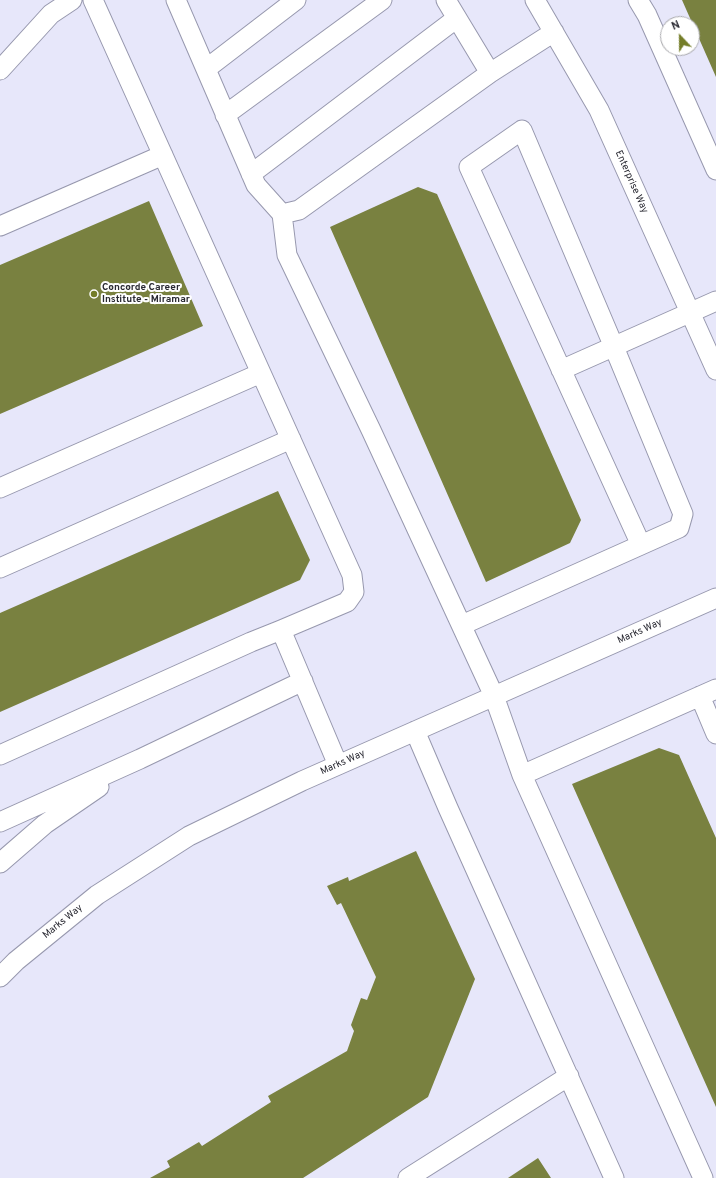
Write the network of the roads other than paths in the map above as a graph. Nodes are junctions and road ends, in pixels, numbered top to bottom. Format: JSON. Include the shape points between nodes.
{"nodes":[{"id":1,"x":72,"y":0,"type":"edge"},
{"id":2,"x":93,"y":0,"type":"edge"},
{"id":3,"x":296,"y":0,"type":"edge"},
{"id":4,"x":382,"y":0,"type":"edge"},
{"id":5,"x":446,"y":0,"type":"edge"},
{"id":6,"x":535,"y":0,"type":"edge"},
{"id":7,"x":638,"y":0,"type":"edge"},
{"id":8,"x":180,"y":2,"type":"edge"},
{"id":9,"x":457,"y":18,"type":"junction"},
{"id":10,"x":554,"y":32,"type":"junction"},
{"id":11,"x":206,"y":69,"type":"junction"},
{"id":12,"x":0,"y":70,"type":"edge"},
{"id":13,"x":490,"y":73,"type":"junction"},
{"id":14,"x":226,"y":115,"type":"junction"},
{"id":15,"x":163,"y":155,"type":"junction"},
{"id":16,"x":716,"y":170,"type":"edge"},
{"id":17,"x":251,"y":174,"type":"junction"},
{"id":18,"x":282,"y":214,"type":"junction"},
{"id":19,"x":0,"y":226,"type":"edge"},
{"id":20,"x":716,"y":301,"type":"edge"},
{"id":21,"x":690,"y":312,"type":"junction"},
{"id":22,"x":614,"y":346,"type":"junction"},
{"id":23,"x":561,"y":370,"type":"junction"},
{"id":24,"x":716,"y":370,"type":"edge"},
{"id":25,"x":261,"y":373,"type":"junction"},
{"id":26,"x":291,"y":439,"type":"junction"},
{"id":27,"x":0,"y":488,"type":"edge"},
{"id":28,"x":641,"y":545,"type":"junction"},
{"id":29,"x":0,"y":568,"type":"edge"},
{"id":30,"x":716,"y":598,"type":"edge"},
{"id":31,"x":462,"y":626,"type":"junction"},
{"id":32,"x":281,"y":630,"type":"junction"},
{"id":33,"x":303,"y":681,"type":"junction"},
{"id":34,"x":708,"y":693,"type":"edge"},
{"id":35,"x":494,"y":696,"type":"junction"},
{"id":36,"x":415,"y":731,"type":"junction"},
{"id":37,"x":716,"y":734,"type":"edge"},
{"id":38,"x":0,"y":755,"type":"edge"},
{"id":39,"x":140,"y":759,"type":"junction"},
{"id":40,"x":338,"y":765,"type":"junction"},
{"id":41,"x":522,"y":775,"type":"junction"},
{"id":42,"x":0,"y":822,"type":"edge"},
{"id":43,"x":0,"y":863,"type":"edge"},
{"id":44,"x":0,"y":977,"type":"edge"},
{"id":45,"x":569,"y":1076,"type":"junction"},
{"id":46,"x":408,"y":1178,"type":"edge"},
{"id":47,"x":614,"y":1178,"type":"edge"},
{"id":48,"x":703,"y":1178,"type":"edge"}],
"edges":[{"from":1,"to":12,"type":"street","via":[[51,14]]},
{"from":2,"to":15,"type":"street"},
{"from":3,"to":11,"type":"street"},
{"from":4,"to":14,"type":"street"},
{"from":5,"to":9,"type":"street"},
{"from":6,"to":10,"type":"street","name":"Enterprise Way"},
{"from":7,"to":16,"type":"street","via":[[648,15]]},
{"from":8,"to":11,"type":"street"},
{"from":9,"to":13,"type":"street"},
{"from":9,"to":17,"type":"street"},
{"from":10,"to":13,"type":"street"},
{"from":10,"to":21,"type":"street","name":"Enterprise Way","via":[[599,110]]},
{"from":11,"to":14,"type":"street"},
{"from":13,"to":18,"type":"street","via":[[299,210]]},
{"from":14,"to":17,"type":"street"},
{"from":15,"to":19,"type":"street"},
{"from":15,"to":25,"type":"street"},
{"from":17,"to":18,"type":"street","via":[[256,185]]},
{"from":18,"to":31,"type":"street","via":[[287,255]]},
{"from":20,"to":21,"type":"street"},
{"from":21,"to":22,"type":"street"},
{"from":21,"to":24,"type":"street","name":"Enterprise Way"},
{"from":22,"to":23,"type":"street"},
{"from":22,"to":23,"type":"street","via":[[522,130],[469,167]]},
{"from":22,"to":28,"type":"street","via":[[683,514],[679,528]]},
{"from":23,"to":28,"type":"street"},
{"from":25,"to":26,"type":"street"},
{"from":25,"to":27,"type":"street"},
{"from":26,"to":29,"type":"street"},
{"from":26,"to":32,"type":"street","via":[[352,575],[354,592],[347,602]]},
{"from":28,"to":31,"type":"street"},
{"from":30,"to":35,"type":"street","name":"Marks Way"},
{"from":31,"to":35,"type":"street"},
{"from":32,"to":33,"type":"street"},
{"from":32,"to":38,"type":"street"},
{"from":33,"to":39,"type":"street"},
{"from":33,"to":40,"type":"street"},
{"from":34,"to":37,"type":"street"},
{"from":34,"to":41,"type":"street"},
{"from":35,"to":36,"type":"street","name":"Marks Way"},
{"from":35,"to":41,"type":"street"},
{"from":36,"to":40,"type":"street","name":"Marks Way"},
{"from":36,"to":45,"type":"street"},
{"from":39,"to":42,"type":"street"},
{"from":39,"to":43,"type":"street","via":[[45,824]]},
{"from":40,"to":44,"type":"street","name":"Marks Way","via":[[189,836],[97,895]]},
{"from":41,"to":48,"type":"street"},
{"from":45,"to":46,"type":"street"},
{"from":45,"to":47,"type":"street"}]}
